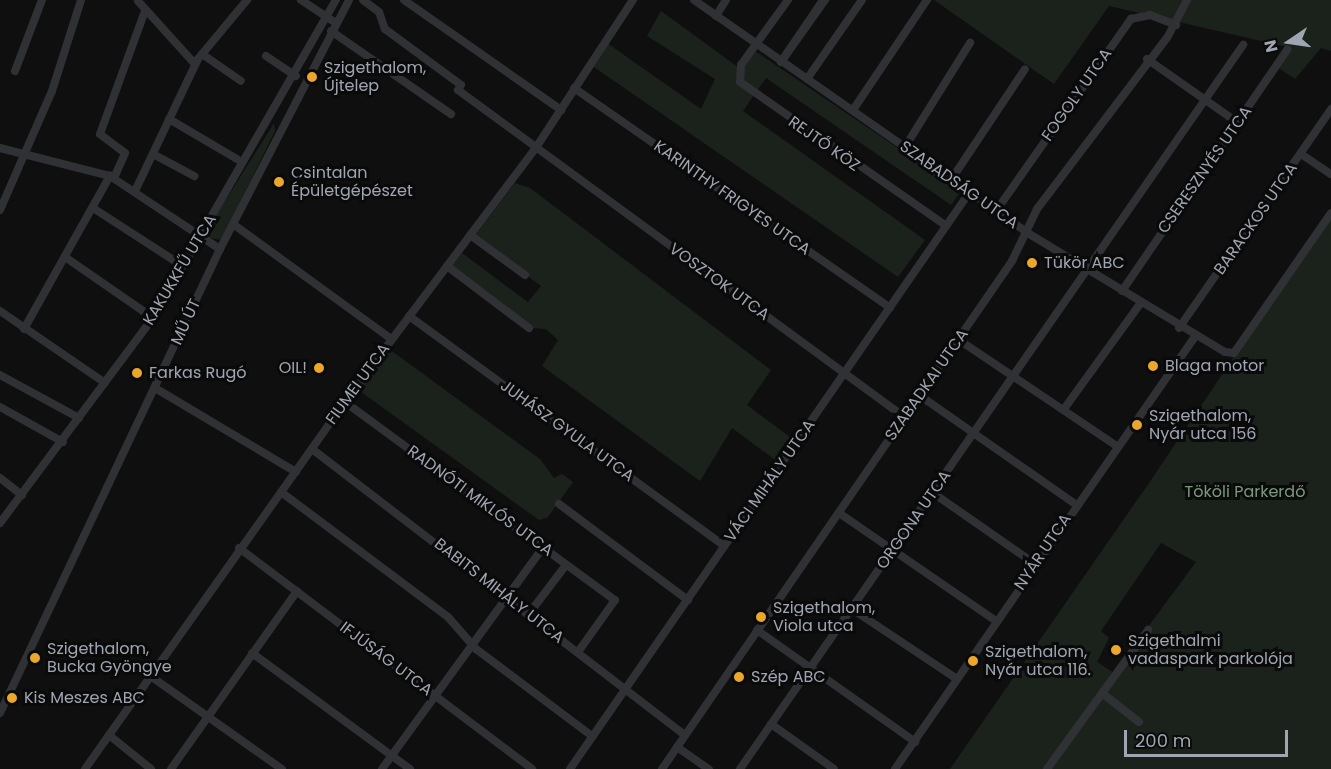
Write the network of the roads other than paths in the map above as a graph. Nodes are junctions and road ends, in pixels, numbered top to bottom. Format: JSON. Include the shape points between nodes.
{"nodes":[{"id":1,"x":42,"y":0,"type":"edge"},
{"id":2,"x":81,"y":0,"type":"edge"},
{"id":3,"x":247,"y":0,"type":"edge"},
{"id":4,"x":301,"y":0,"type":"edge"},
{"id":5,"x":336,"y":0,"type":"edge"},
{"id":6,"x":349,"y":0,"type":"edge"},
{"id":7,"x":363,"y":0,"type":"edge"},
{"id":8,"x":404,"y":0,"type":"edge"},
{"id":9,"x":633,"y":0,"type":"edge"},
{"id":10,"x":694,"y":0,"type":"edge"},
{"id":11,"x":726,"y":0,"type":"edge"},
{"id":12,"x":788,"y":0,"type":"edge"},
{"id":13,"x":824,"y":0,"type":"edge"},
{"id":14,"x":862,"y":0,"type":"edge"},
{"id":15,"x":927,"y":0,"type":"edge"},
{"id":16,"x":1187,"y":0,"type":"edge"},
{"id":17,"x":138,"y":1,"type":"edge"},
{"id":18,"x":145,"y":11,"type":"junction"},
{"id":19,"x":716,"y":16,"type":"junction"},
{"id":20,"x":326,"y":17,"type":"junction"},
{"id":21,"x":336,"y":23,"type":"junction"},
{"id":22,"x":1176,"y":25,"type":"junction"},
{"id":23,"x":331,"y":31,"type":"junction"},
{"id":24,"x":970,"y":43,"type":"dead end"},
{"id":25,"x":1243,"y":45,"type":"dead end"},
{"id":26,"x":756,"y":46,"type":"junction"},
{"id":27,"x":1288,"y":49,"type":"dead end"},
{"id":28,"x":202,"y":54,"type":"junction"},
{"id":29,"x":266,"y":56,"type":"dead end"},
{"id":30,"x":1146,"y":59,"type":"junction"},
{"id":31,"x":782,"y":62,"type":"junction"},
{"id":32,"x":195,"y":64,"type":"junction"},
{"id":33,"x":1025,"y":69,"type":"dead end"},
{"id":34,"x":15,"y":71,"type":"dead end"},
{"id":35,"x":296,"y":76,"type":"junction"},
{"id":36,"x":807,"y":79,"type":"junction"},
{"id":37,"x":241,"y":81,"type":"dead end"},
{"id":38,"x":574,"y":88,"type":"junction"},
{"id":39,"x":1205,"y":99,"type":"junction"},
{"id":40,"x":1331,"y":109,"type":"edge"},
{"id":41,"x":561,"y":110,"type":"junction"},
{"id":42,"x":853,"y":110,"type":"junction"},
{"id":43,"x":451,"y":114,"type":"dead end"},
{"id":44,"x":169,"y":119,"type":"junction"},
{"id":45,"x":1238,"y":123,"type":"junction"},
{"id":46,"x":537,"y":146,"type":"junction"},
{"id":47,"x":905,"y":147,"type":"junction"},
{"id":48,"x":0,"y":148,"type":"edge"},
{"id":49,"x":21,"y":154,"type":"junction"},
{"id":50,"x":153,"y":154,"type":"junction"},
{"id":51,"x":1301,"y":154,"type":"junction"},
{"id":52,"x":237,"y":159,"type":"dead end"},
{"id":53,"x":1331,"y":174,"type":"edge"},
{"id":54,"x":194,"y":176,"type":"dead end"},
{"id":55,"x":112,"y":177,"type":"junction"},
{"id":56,"x":951,"y":180,"type":"junction"},
{"id":57,"x":135,"y":191,"type":"junction"},
{"id":58,"x":969,"y":193,"type":"junction"},
{"id":59,"x":93,"y":208,"type":"junction"},
{"id":60,"x":0,"y":210,"type":"edge"},
{"id":61,"x":996,"y":211,"type":"junction"},
{"id":62,"x":1331,"y":213,"type":"edge"},
{"id":63,"x":233,"y":224,"type":"junction"},
{"id":64,"x":945,"y":225,"type":"junction"},
{"id":65,"x":1026,"y":232,"type":"junction"},
{"id":66,"x":201,"y":235,"type":"junction"},
{"id":67,"x":470,"y":235,"type":"junction"},
{"id":68,"x":220,"y":249,"type":"junction"},
{"id":69,"x":65,"y":257,"type":"junction"},
{"id":70,"x":181,"y":265,"type":"junction"},
{"id":71,"x":447,"y":266,"type":"junction"},
{"id":72,"x":1087,"y":270,"type":"junction"},
{"id":73,"x":525,"y":275,"type":"dead end"},
{"id":74,"x":1122,"y":291,"type":"junction"},
{"id":75,"x":1140,"y":304,"type":"junction"},
{"id":76,"x":890,"y":308,"type":"junction"},
{"id":77,"x":0,"y":311,"type":"edge"},
{"id":78,"x":409,"y":316,"type":"junction"},
{"id":79,"x":153,"y":318,"type":"junction"},
{"id":80,"x":529,"y":328,"type":"dead end"},
{"id":81,"x":1179,"y":328,"type":"junction"},
{"id":82,"x":24,"y":329,"type":"junction"},
{"id":83,"x":1194,"y":338,"type":"junction"},
{"id":84,"x":390,"y":339,"type":"junction"},
{"id":85,"x":959,"y":340,"type":"junction"},
{"id":86,"x":0,"y":375,"type":"edge"},
{"id":87,"x":844,"y":375,"type":"junction"},
{"id":88,"x":1014,"y":375,"type":"junction"},
{"id":89,"x":105,"y":383,"type":"junction"},
{"id":90,"x":154,"y":388,"type":"junction"},
{"id":91,"x":919,"y":395,"type":"junction"},
{"id":92,"x":345,"y":402,"type":"junction"},
{"id":93,"x":0,"y":407,"type":"edge"},
{"id":94,"x":1064,"y":409,"type":"junction"},
{"id":95,"x":903,"y":416,"type":"junction"},
{"id":96,"x":79,"y":418,"type":"junction"},
{"id":97,"x":974,"y":434,"type":"junction"},
{"id":98,"x":63,"y":442,"type":"junction"},
{"id":99,"x":1116,"y":446,"type":"junction"},
{"id":100,"x":312,"y":449,"type":"junction"},
{"id":101,"x":296,"y":472,"type":"junction"},
{"id":102,"x":0,"y":478,"type":"edge"},
{"id":103,"x":281,"y":492,"type":"junction"},
{"id":104,"x":933,"y":493,"type":"junction"},
{"id":105,"x":22,"y":495,"type":"junction"},
{"id":106,"x":559,"y":504,"type":"dead end"},
{"id":107,"x":1075,"y":504,"type":"junction"},
{"id":108,"x":839,"y":513,"type":"junction"},
{"id":109,"x":0,"y":523,"type":"edge"},
{"id":110,"x":724,"y":546,"type":"junction"},
{"id":111,"x":239,"y":548,"type":"junction"},
{"id":112,"x":892,"y":550,"type":"junction"},
{"id":113,"x":538,"y":554,"type":"dead end"},
{"id":114,"x":1035,"y":564,"type":"junction"},
{"id":115,"x":566,"y":565,"type":"junction"},
{"id":116,"x":297,"y":591,"type":"junction"},
{"id":117,"x":506,"y":598,"type":"junction"},
{"id":118,"x":688,"y":600,"type":"junction"},
{"id":119,"x":852,"y":609,"type":"junction"},
{"id":120,"x":528,"y":615,"type":"junction"},
{"id":121,"x":996,"y":621,"type":"junction"},
{"id":122,"x":757,"y":630,"type":"junction"},
{"id":123,"x":1148,"y":630,"type":"dead end"},
{"id":124,"x":471,"y":642,"type":"junction"},
{"id":125,"x":578,"y":652,"type":"junction"},
{"id":126,"x":252,"y":653,"type":"junction"},
{"id":127,"x":810,"y":668,"type":"junction"},
{"id":128,"x":149,"y":675,"type":"junction"},
{"id":129,"x":957,"y":679,"type":"junction"},
{"id":130,"x":627,"y":690,"type":"junction"},
{"id":131,"x":1102,"y":693,"type":"junction"},
{"id":132,"x":434,"y":695,"type":"junction"},
{"id":133,"x":0,"y":713,"type":"edge"},
{"id":134,"x":208,"y":716,"type":"junction"},
{"id":135,"x":1139,"y":722,"type":"dead end"},
{"id":136,"x":771,"y":724,"type":"junction"},
{"id":137,"x":109,"y":735,"type":"junction"},
{"id":138,"x":685,"y":735,"type":"junction"},
{"id":139,"x":593,"y":738,"type":"junction"},
{"id":140,"x":915,"y":742,"type":"junction"},
{"id":141,"x":677,"y":747,"type":"junction"},
{"id":142,"x":392,"y":755,"type":"junction"},
{"id":143,"x":85,"y":769,"type":"edge"},
{"id":144,"x":151,"y":769,"type":"edge"},
{"id":145,"x":171,"y":769,"type":"edge"},
{"id":146,"x":282,"y":769,"type":"edge"},
{"id":147,"x":382,"y":769,"type":"edge"},
{"id":148,"x":410,"y":769,"type":"edge"},
{"id":149,"x":532,"y":769,"type":"edge"},
{"id":150,"x":570,"y":769,"type":"edge"},
{"id":151,"x":662,"y":769,"type":"edge"},
{"id":152,"x":709,"y":769,"type":"edge"},
{"id":153,"x":740,"y":769,"type":"edge"},
{"id":154,"x":834,"y":769,"type":"edge"},
{"id":155,"x":895,"y":769,"type":"edge"},
{"id":156,"x":1047,"y":769,"type":"edge"}],
"edges":[{"from":1,"to":34,"type":"street"},
{"from":2,"to":49,"type":"street","via":[[52,92]]},
{"from":3,"to":28,"type":"street"},
{"from":4,"to":20,"type":"street"},
{"from":5,"to":20,"type":"street","name":"KAKUKKFŰ UTCA"},
{"from":6,"to":21,"type":"street","name":"MŰ ÚT"},
{"from":7,"to":46,"type":"street","name":"VOSZTOK UTCA","via":[[379,12],[385,29],[461,85],[458,90]]},
{"from":8,"to":41,"type":"street"},
{"from":9,"to":38,"type":"street","name":"FIUMEI UTCA"},
{"from":10,"to":19,"type":"street","name":"SZABADSÁG UTCA"},
{"from":11,"to":19,"type":"street"},
{"from":12,"to":26,"type":"street"},
{"from":13,"to":31,"type":"street"},
{"from":14,"to":36,"type":"street"},
{"from":15,"to":42,"type":"street"},
{"from":16,"to":22,"type":"street","name":"SZABADKAI UTCA"},
{"from":17,"to":18,"type":"street"},
{"from":18,"to":32,"type":"street"},
{"from":18,"to":55,"type":"street","via":[[100,134],[125,153]]},
{"from":19,"to":26,"type":"street","name":"SZABADSÁG UTCA"},
{"from":20,"to":21,"type":"street"},
{"from":20,"to":35,"type":"street","name":"KAKUKKFŰ UTCA"},
{"from":21,"to":23,"type":"street","name":"MŰ ÚT"},
{"from":22,"to":30,"type":"street","name":"SZABADKAI UTCA"},
{"from":22,"to":61,"type":"street","name":"FOGOLY UTCA","via":[[1150,15],[1131,19]]},
{"from":23,"to":43,"type":"street"},
{"from":23,"to":63,"type":"street","name":"MŰ ÚT"},
{"from":24,"to":47,"type":"street"},
{"from":25,"to":39,"type":"street","name":"ORGONA UTCA"},
{"from":26,"to":31,"type":"street","name":"SZABADSÁG UTCA"},
{"from":26,"to":64,"type":"street","name":"REJTŐ KÖZ","via":[[739,72],[747,90]]},
{"from":27,"to":45,"type":"street","name":"CSERESZNYÉS UTCA"},
{"from":28,"to":32,"type":"street"},
{"from":28,"to":37,"type":"street"},
{"from":29,"to":35,"type":"street"},
{"from":30,"to":39,"type":"street"},
{"from":30,"to":65,"type":"street","name":"SZABADKAI UTCA"},
{"from":31,"to":36,"type":"street","name":"SZABADSÁG UTCA"},
{"from":32,"to":44,"type":"street"},
{"from":33,"to":56,"type":"street"},
{"from":35,"to":66,"type":"street","name":"KAKUKKFŰ UTCA"},
{"from":36,"to":42,"type":"street","name":"SZABADSÁG UTCA"},
{"from":38,"to":41,"type":"street","name":"FIUMEI UTCA"},
{"from":38,"to":76,"type":"street","name":"KARINTHY FRIGYES UTCA"},
{"from":39,"to":45,"type":"street"},
{"from":39,"to":72,"type":"street","name":"ORGONA UTCA"},
{"from":40,"to":51,"type":"street","name":"BARACKOS UTCA"},
{"from":41,"to":46,"type":"street","name":"FIUMEI UTCA"},
{"from":42,"to":47,"type":"street","name":"SZABADSÁG UTCA"},
{"from":44,"to":50,"type":"street"},
{"from":44,"to":52,"type":"street"},
{"from":45,"to":74,"type":"street","name":"CSERESZNYÉS UTCA"},
{"from":46,"to":67,"type":"street","name":"FIUMEI UTCA"},
{"from":46,"to":87,"type":"street","name":"VOSZTOK UTCA"},
{"from":47,"to":56,"type":"street","name":"SZABADSÁG UTCA"},
{"from":48,"to":49,"type":"street"},
{"from":49,"to":55,"type":"street"},
{"from":49,"to":60,"type":"street"},
{"from":50,"to":54,"type":"street"},
{"from":50,"to":57,"type":"street"},
{"from":51,"to":53,"type":"street"},
{"from":51,"to":81,"type":"street","name":"BARACKOS UTCA"},
{"from":55,"to":57,"type":"street"},
{"from":55,"to":59,"type":"street"},
{"from":56,"to":58,"type":"street","name":"SZABADSÁG UTCA"},
{"from":57,"to":66,"type":"street"},
{"from":58,"to":61,"type":"street","name":"SZABADSÁG UTCA"},
{"from":58,"to":64,"type":"street","name":"VÁCI MIHÁLY UTCA"},
{"from":59,"to":69,"type":"street"},
{"from":59,"to":70,"type":"street"},
{"from":61,"to":65,"type":"street","name":"SZABADSÁG UTCA"},
{"from":62,"to":83,"type":"street","name":"SZABADSÁG UTCA","via":[[1234,353]]},
{"from":63,"to":68,"type":"street","name":"MŰ ÚT"},
{"from":63,"to":84,"type":"street"},
{"from":64,"to":76,"type":"street","name":"VÁCI MIHÁLY UTCA"},
{"from":65,"to":72,"type":"street","name":"SZABADSÁG UTCA"},
{"from":65,"to":85,"type":"street","name":"SZABADKAI UTCA"},
{"from":66,"to":68,"type":"street"},
{"from":66,"to":70,"type":"street","name":"KAKUKKFŰ UTCA"},
{"from":67,"to":71,"type":"street","name":"FIUMEI UTCA"},
{"from":67,"to":73,"type":"street"},
{"from":68,"to":90,"type":"street","name":"MŰ ÚT"},
{"from":69,"to":79,"type":"street"},
{"from":69,"to":82,"type":"street"},
{"from":70,"to":79,"type":"street","name":"KAKUKKFŰ UTCA"},
{"from":71,"to":78,"type":"street","name":"FIUMEI UTCA"},
{"from":71,"to":80,"type":"street"},
{"from":72,"to":74,"type":"street","name":"SZABADSÁG UTCA"},
{"from":72,"to":88,"type":"street","name":"ORGONA UTCA"},
{"from":74,"to":75,"type":"street","name":"SZABADSÁG UTCA"},
{"from":75,"to":81,"type":"street","name":"SZABADSÁG UTCA"},
{"from":75,"to":94,"type":"street"},
{"from":76,"to":87,"type":"street","name":"VÁCI MIHÁLY UTCA"},
{"from":77,"to":82,"type":"street"},
{"from":78,"to":84,"type":"street","name":"FIUMEI UTCA"},
{"from":78,"to":110,"type":"street","name":"JUHÁSZ GYULA UTCA"},
{"from":79,"to":89,"type":"street","name":"KAKUKKFŰ UTCA"},
{"from":81,"to":83,"type":"street","name":"SZABADSÁG UTCA"},
{"from":82,"to":89,"type":"street"},
{"from":83,"to":99,"type":"street","name":"NYÁR UTCA"},
{"from":84,"to":92,"type":"street","name":"FIUMEI UTCA"},
{"from":85,"to":88,"type":"street"},
{"from":85,"to":91,"type":"street","name":"SZABADKAI UTCA"},
{"from":86,"to":96,"type":"street"},
{"from":87,"to":95,"type":"street","name":"VOSZTOK UTCA"},
{"from":87,"to":110,"type":"street","name":"VÁCI MIHÁLY UTCA"},
{"from":88,"to":94,"type":"street"},
{"from":88,"to":97,"type":"street","name":"ORGONA UTCA"},
{"from":89,"to":96,"type":"street","name":"KAKUKKFŰ UTCA"},
{"from":90,"to":101,"type":"street"},
{"from":90,"to":133,"type":"street","name":"MŰ ÚT"},
{"from":91,"to":95,"type":"street","name":"SZABADKAI UTCA"},
{"from":91,"to":97,"type":"street"},
{"from":92,"to":100,"type":"street","name":"FIUMEI UTCA"},
{"from":92,"to":115,"type":"street","name":"RADNÓTI MIKLÓS UTCA"},
{"from":93,"to":98,"type":"street"},
{"from":94,"to":99,"type":"street"},
{"from":95,"to":108,"type":"street","name":"SZABADKAI UTCA"},
{"from":96,"to":98,"type":"street","name":"KAKUKKFŰ UTCA"},
{"from":97,"to":104,"type":"street","name":"ORGONA UTCA"},
{"from":97,"to":107,"type":"street"},
{"from":98,"to":105,"type":"street","name":"KAKUKKFŰ UTCA"},
{"from":99,"to":107,"type":"street","name":"NYÁR UTCA"},
{"from":100,"to":101,"type":"street","name":"FIUMEI UTCA"},
{"from":100,"to":117,"type":"street","name":"BABITS MIHÁLY UTCA","via":[[504,591]]},
{"from":101,"to":103,"type":"street","name":"FIUMEI UTCA"},
{"from":102,"to":105,"type":"street"},
{"from":103,"to":111,"type":"street","name":"FIUMEI UTCA"},
{"from":103,"to":124,"type":"street","via":[[448,616]]},
{"from":104,"to":112,"type":"street","name":"ORGONA UTCA"},
{"from":104,"to":114,"type":"street"},
{"from":105,"to":109,"type":"street","name":"KAKUKKFŰ UTCA"},
{"from":106,"to":118,"type":"street"},
{"from":107,"to":114,"type":"street","name":"NYÁR UTCA"},
{"from":108,"to":112,"type":"street"},
{"from":108,"to":122,"type":"street","name":"SZABADKAI UTCA"},
{"from":110,"to":118,"type":"street","name":"VÁCI MIHÁLY UTCA"},
{"from":111,"to":116,"type":"street","name":"IFJÚSÁG UTCA"},
{"from":111,"to":128,"type":"street","name":"FIUMEI UTCA"},
{"from":112,"to":119,"type":"street","name":"ORGONA UTCA"},
{"from":112,"to":121,"type":"street"},
{"from":113,"to":117,"type":"street"},
{"from":114,"to":121,"type":"street","name":"NYÁR UTCA"},
{"from":115,"to":120,"type":"street"},
{"from":115,"to":125,"type":"street","name":"RADNÓTI MIKLÓS UTCA","via":[[615,600]]},
{"from":116,"to":126,"type":"street"},
{"from":116,"to":132,"type":"street","name":"IFJÚSÁG UTCA"},
{"from":117,"to":120,"type":"street","name":"BABITS MIHÁLY UTCA"},
{"from":117,"to":124,"type":"street"},
{"from":118,"to":130,"type":"street","name":"VÁCI MIHÁLY UTCA"},
{"from":119,"to":127,"type":"street","name":"ORGONA UTCA"},
{"from":119,"to":129,"type":"street"},
{"from":120,"to":125,"type":"street","name":"BABITS MIHÁLY UTCA"},
{"from":121,"to":129,"type":"street","name":"NYÁR UTCA"},
{"from":122,"to":127,"type":"street"},
{"from":122,"to":138,"type":"street","name":"SZABADKAI UTCA"},
{"from":123,"to":131,"type":"street"},
{"from":124,"to":132,"type":"street"},
{"from":124,"to":139,"type":"street"},
{"from":125,"to":130,"type":"street","name":"BABITS MIHÁLY UTCA"},
{"from":126,"to":134,"type":"street"},
{"from":126,"to":142,"type":"street"},
{"from":127,"to":136,"type":"street","name":"ORGONA UTCA"},
{"from":127,"to":140,"type":"street"},
{"from":128,"to":134,"type":"street"},
{"from":128,"to":137,"type":"street","name":"FIUMEI UTCA"},
{"from":129,"to":140,"type":"street","name":"NYÁR UTCA"},
{"from":130,"to":138,"type":"street","name":"BABITS MIHÁLY UTCA"},
{"from":130,"to":139,"type":"street","name":"VÁCI MIHÁLY UTCA"},
{"from":131,"to":135,"type":"street"},
{"from":131,"to":156,"type":"street"},
{"from":132,"to":142,"type":"street"},
{"from":132,"to":149,"type":"street","name":"IFJÚSÁG UTCA"},
{"from":134,"to":145,"type":"street"},
{"from":134,"to":146,"type":"street"},
{"from":136,"to":153,"type":"street","name":"ORGONA UTCA"},
{"from":136,"to":154,"type":"street"},
{"from":137,"to":143,"type":"street","name":"FIUMEI UTCA"},
{"from":137,"to":144,"type":"street"},
{"from":138,"to":141,"type":"street","name":"SZABADKAI UTCA"},
{"from":139,"to":150,"type":"street","name":"VÁCI MIHÁLY UTCA"},
{"from":140,"to":155,"type":"street","name":"NYÁR UTCA"},
{"from":141,"to":151,"type":"street","name":"SZABADKAI UTCA"},
{"from":141,"to":152,"type":"street"},
{"from":142,"to":147,"type":"street"},
{"from":142,"to":148,"type":"street"}]}
